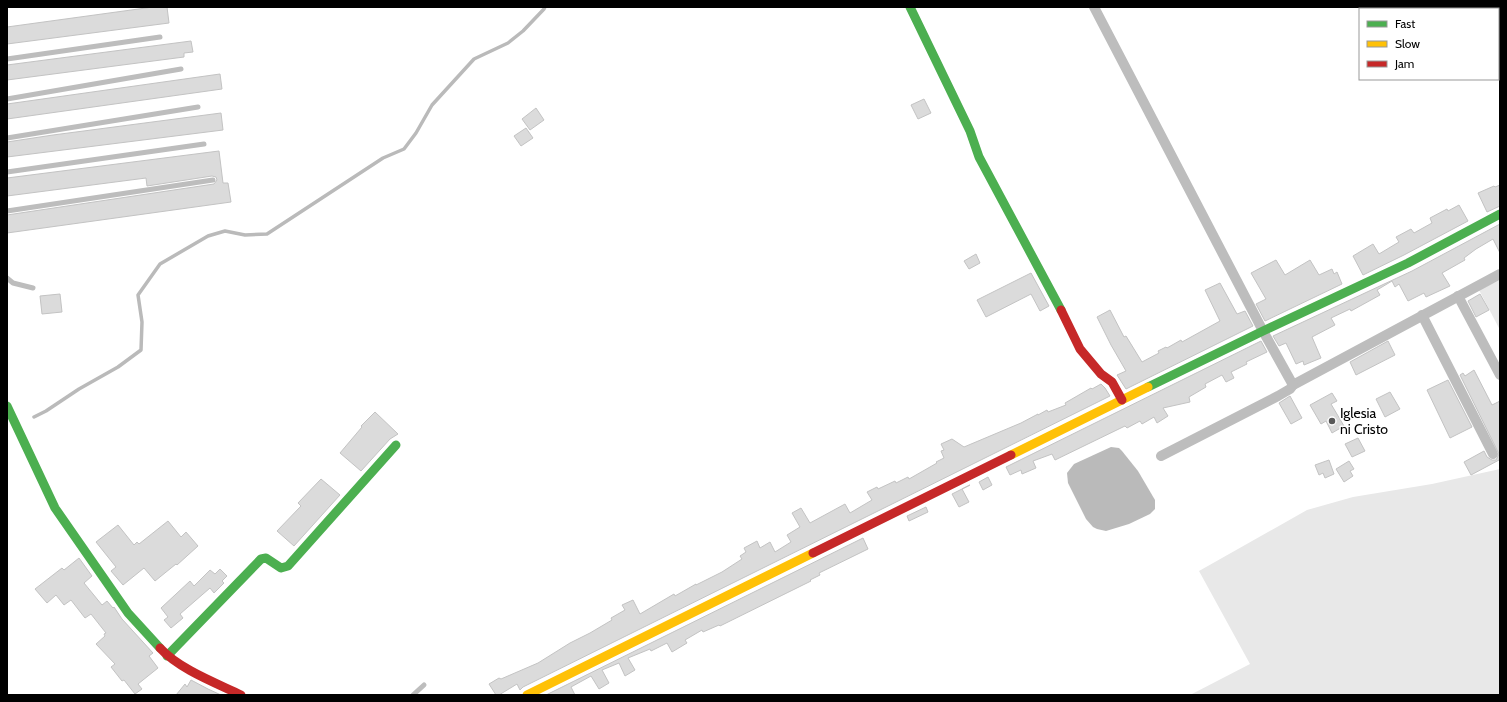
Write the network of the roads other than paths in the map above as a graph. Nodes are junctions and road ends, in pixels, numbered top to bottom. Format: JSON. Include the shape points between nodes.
{"nodes":[{"id":1,"x":910,"y":7,"type":"edge"},
{"id":2,"x":1094,"y":7,"type":"edge"},
{"id":3,"x":160,"y":37,"type":"dead end"},
{"id":4,"x":7,"y":59,"type":"edge"},
{"id":5,"x":181,"y":69,"type":"dead end"},
{"id":6,"x":7,"y":99,"type":"edge"},
{"id":7,"x":198,"y":107,"type":"dead end"},
{"id":8,"x":7,"y":138,"type":"edge"},
{"id":9,"x":204,"y":144,"type":"dead end"},
{"id":10,"x":7,"y":172,"type":"edge"},
{"id":11,"x":213,"y":180,"type":"dead end"},
{"id":12,"x":7,"y":211,"type":"edge"},
{"id":13,"x":1500,"y":214,"type":"edge"},
{"id":14,"x":1500,"y":274,"type":"edge"},
{"id":15,"x":7,"y":278,"type":"edge"},
{"id":16,"x":32,"y":288,"type":"dead end"},
{"id":17,"x":1458,"y":296,"type":"junction"},
{"id":18,"x":1422,"y":315,"type":"junction"},
{"id":19,"x":1263,"y":331,"type":"junction"},
{"id":20,"x":1500,"y":375,"type":"edge"},
{"id":21,"x":1293,"y":385,"type":"junction"},
{"id":22,"x":1122,"y":400,"type":"junction"},
{"id":23,"x":7,"y":406,"type":"edge"},
{"id":24,"x":396,"y":445,"type":"dead end"},
{"id":25,"x":1493,"y":454,"type":"dead end"},
{"id":26,"x":1161,"y":456,"type":"dead end"},
{"id":27,"x":167,"y":656,"type":"junction"},
{"id":28,"x":424,"y":686,"type":"dead end"},
{"id":29,"x":241,"y":695,"type":"edge"},
{"id":30,"x":413,"y":695,"type":"edge"},
{"id":31,"x":527,"y":695,"type":"edge"}],
"edges":[{"from":1,"to":22,"type":"street","via":[[970,132],[979,157],[1080,349],[1101,374],[1112,382]]},
{"from":2,"to":19,"type":"street"},
{"from":3,"to":4,"type":"lane"},
{"from":5,"to":6,"type":"lane"},
{"from":7,"to":8,"type":"lane"},
{"from":9,"to":10,"type":"lane"},
{"from":11,"to":12,"type":"lane"},
{"from":13,"to":19,"type":"street","via":[[1408,263]]},
{"from":14,"to":17,"type":"street"},
{"from":15,"to":16,"type":"lane","via":[[13,283]]},
{"from":17,"to":18,"type":"street"},
{"from":17,"to":20,"type":"street"},
{"from":18,"to":21,"type":"street"},
{"from":18,"to":25,"type":"street"},
{"from":19,"to":21,"type":"street"},
{"from":19,"to":22,"type":"street"},
{"from":21,"to":26,"type":"street","via":[[1286,392]]},
{"from":22,"to":31,"type":"street"},
{"from":23,"to":27,"type":"street","via":[[55,508],[128,613]]},
{"from":24,"to":27,"type":"street","via":[[288,566],[281,568],[266,558],[260,559]]},
{"from":27,"to":29,"type":"street"},
{"from":28,"to":30,"type":"lane"}]}
